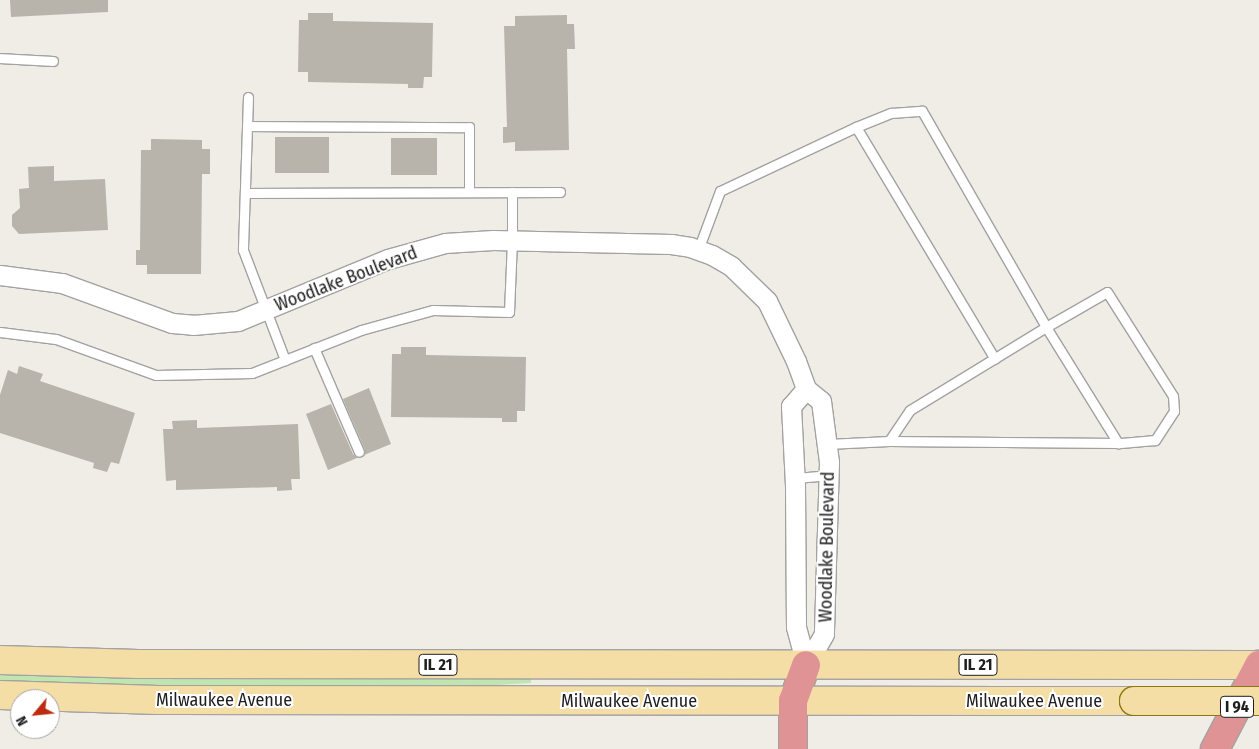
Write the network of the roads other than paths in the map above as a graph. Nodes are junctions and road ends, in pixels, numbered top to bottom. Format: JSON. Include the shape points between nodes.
{"nodes":[{"id":1,"x":0,"y":58,"type":"edge"},
{"id":2,"x":53,"y":61,"type":"dead end"},
{"id":3,"x":248,"y":97,"type":"dead end"},
{"id":4,"x":247,"y":126,"type":"junction"},
{"id":5,"x":856,"y":127,"type":"junction"},
{"id":6,"x":469,"y":192,"type":"junction"},
{"id":7,"x":512,"y":192,"type":"junction"},
{"id":8,"x":560,"y":192,"type":"dead end"},
{"id":9,"x":244,"y":193,"type":"junction"},
{"id":10,"x":512,"y":240,"type":"junction"},
{"id":11,"x":698,"y":250,"type":"junction"},
{"id":12,"x":0,"y":275,"type":"edge"},
{"id":13,"x":265,"y":310,"type":"junction"},
{"id":14,"x":1046,"y":327,"type":"junction"},
{"id":15,"x":0,"y":332,"type":"edge"},
{"id":16,"x":314,"y":348,"type":"junction"},
{"id":17,"x":995,"y":359,"type":"junction"},
{"id":18,"x":285,"y":360,"type":"junction"},
{"id":19,"x":806,"y":389,"type":"junction"},
{"id":20,"x":888,"y":441,"type":"junction"},
{"id":21,"x":1118,"y":443,"type":"junction"},
{"id":22,"x":826,"y":444,"type":"junction"},
{"id":23,"x":359,"y":452,"type":"dead end"},
{"id":24,"x":828,"y":475,"type":"junction"},
{"id":25,"x":795,"y":478,"type":"junction"},
{"id":26,"x":0,"y":660,"type":"edge"},
{"id":27,"x":806,"y":665,"type":"junction"},
{"id":28,"x":1259,"y":665,"type":"edge"},
{"id":29,"x":0,"y":695,"type":"edge"},
{"id":30,"x":793,"y":701,"type":"junction"},
{"id":31,"x":1259,"y":701,"type":"edge"},
{"id":32,"x":793,"y":749,"type":"edge"},
{"id":33,"x":1215,"y":749,"type":"edge"}],
"edges":[{"from":1,"to":2,"type":"lane"},
{"from":3,"to":4,"type":"lane"},
{"from":4,"to":6,"type":"lane","via":[[469,127]]},
{"from":4,"to":9,"type":"lane"},
{"from":5,"to":11,"type":"lane","via":[[720,191]]},
{"from":5,"to":14,"type":"lane","via":[[891,113],[922,111]]},
{"from":5,"to":17,"type":"lane"},
{"from":6,"to":7,"type":"lane"},
{"from":6,"to":9,"type":"lane"},
{"from":7,"to":8,"type":"lane"},
{"from":7,"to":10,"type":"lane"},
{"from":9,"to":13,"type":"lane","via":[[242,250]]},
{"from":10,"to":11,"type":"street","name":"Woodlake Boulevard","via":[[671,244]]},
{"from":10,"to":13,"type":"street","name":"Woodlake Boulevard","via":[[445,243],[397,256]]},
{"from":10,"to":16,"type":"lane","via":[[509,312],[433,310],[361,330]]},
{"from":11,"to":19,"type":"street","name":"Woodlake Boulevard","via":[[731,266],[767,301]]},
{"from":12,"to":13,"type":"street","name":"Woodlake Boulevard","via":[[62,283],[172,323],[193,325],[238,321]]},
{"from":13,"to":18,"type":"lane"},
{"from":14,"to":17,"type":"lane"},
{"from":14,"to":21,"type":"lane"},
{"from":14,"to":21,"type":"lane","via":[[1107,292],[1173,396],[1174,411],[1155,440]]},
{"from":15,"to":18,"type":"lane","via":[[56,339],[156,375],[252,373]]},
{"from":16,"to":18,"type":"lane"},
{"from":16,"to":23,"type":"lane"},
{"from":17,"to":20,"type":"lane","via":[[910,410]]},
{"from":19,"to":22,"type":"street","name":"Woodlake Boulevard","via":[[821,401]]},
{"from":19,"to":25,"type":"street","name":"Woodlake Boulevard","via":[[791,406]]},
{"from":20,"to":21,"type":"lane"},
{"from":20,"to":22,"type":"lane"},
{"from":22,"to":24,"type":"street","name":"Woodlake Boulevard"},
{"from":24,"to":25,"type":"lane"},
{"from":24,"to":27,"type":"street","name":"Woodlake Boulevard","via":[[824,634]]},
{"from":25,"to":27,"type":"street","name":"Woodlake Boulevard","via":[[796,627]]},
{"from":26,"to":27,"type":"main road","name":"Milwaukee Avenue","number":"IL 21","via":[[138,664]]},
{"from":27,"to":28,"type":"main road","name":"Milwaukee Avenue","number":"IL 21"},
{"from":27,"to":30,"type":"highway"},
{"from":28,"to":33,"type":"highway","number":"I 94"},
{"from":29,"to":30,"type":"main road","name":"Milwaukee Avenue","number":"IL 21","via":[[158,700]]},
{"from":30,"to":31,"type":"main road","name":"Milwaukee Avenue","number":"IL 21","bridge":true},
{"from":30,"to":32,"type":"highway"}]}
